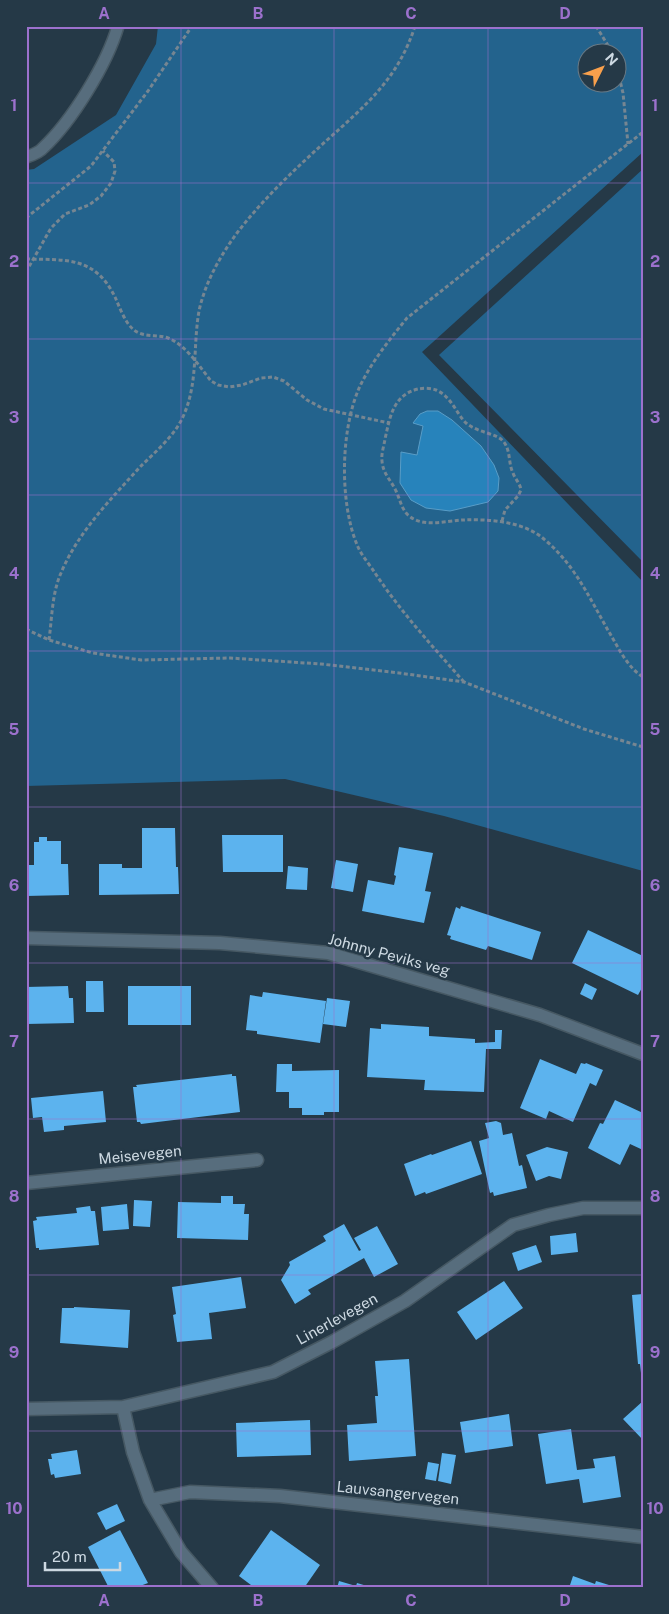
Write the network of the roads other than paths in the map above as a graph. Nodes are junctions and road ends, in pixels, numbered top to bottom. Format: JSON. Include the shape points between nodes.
{"nodes":[{"id":1,"x":118,"y":26,"type":"edge"},
{"id":2,"x":26,"y":157,"type":"edge"},
{"id":3,"x":26,"y":938,"type":"edge"},
{"id":4,"x":643,"y":1054,"type":"edge"},
{"id":5,"x":257,"y":1160,"type":"dead end"},
{"id":6,"x":26,"y":1183,"type":"edge"},
{"id":7,"x":643,"y":1208,"type":"edge"},
{"id":8,"x":123,"y":1407,"type":"junction"},
{"id":9,"x":26,"y":1409,"type":"edge"},
{"id":10,"x":150,"y":1500,"type":"junction"},
{"id":11,"x":643,"y":1537,"type":"edge"},
{"id":12,"x":212,"y":1588,"type":"edge"}],
"edges":[{"from":1,"to":2,"type":"lane","via":[[106,56],[81,101],[42,150]]},
{"from":3,"to":4,"type":"street","name":"Johnny Peviks veg","via":[[220,943],[328,953],[540,1015]]},
{"from":5,"to":6,"type":"street","name":"Meisevegen"},
{"from":7,"to":8,"type":"street","name":"Linerlevegen","via":[[583,1208],[513,1225],[405,1301],[273,1372]]},
{"from":8,"to":9,"type":"street","name":"Linerlevegen"},
{"from":8,"to":10,"type":"street","via":[[133,1452]]},
{"from":10,"to":11,"type":"street","name":"Lauvsangervegen","via":[[190,1492],[280,1496]]},
{"from":10,"to":12,"type":"street","via":[[181,1552]]}]}
